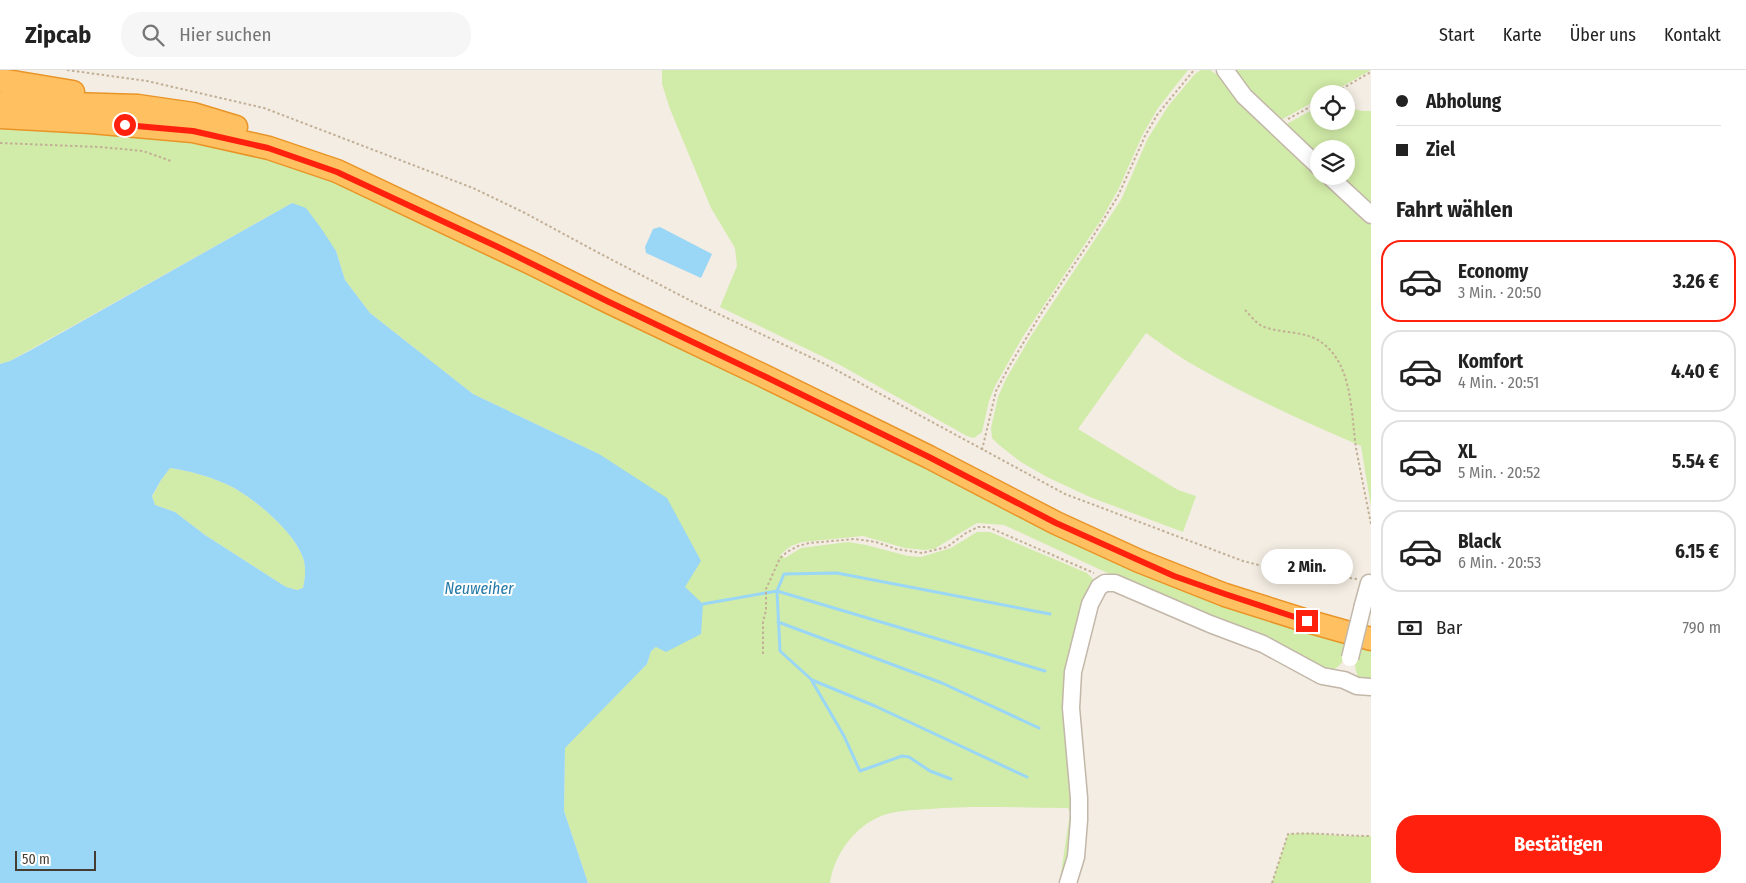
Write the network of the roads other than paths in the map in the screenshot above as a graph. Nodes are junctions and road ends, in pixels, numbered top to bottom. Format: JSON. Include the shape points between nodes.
{"nodes":[{"id":1,"x":1225,"y":70,"type":"edge"},
{"id":2,"x":0,"y":80,"type":"edge"},
{"id":3,"x":0,"y":102,"type":"edge"},
{"id":4,"x":138,"y":106,"type":"junction"},
{"id":5,"x":0,"y":117,"type":"edge"},
{"id":6,"x":1310,"y":159,"type":"edge"},
{"id":7,"x":337,"y":172,"type":"junction"},
{"id":8,"x":1339,"y":185,"type":"edge"},
{"id":9,"x":1371,"y":215,"type":"edge"},
{"id":10,"x":1370,"y":583,"type":"edge"},
{"id":11,"x":1371,"y":639,"type":"edge"},
{"id":12,"x":1344,"y":680,"type":"junction"},
{"id":13,"x":1371,"y":688,"type":"edge"},
{"id":14,"x":1068,"y":883,"type":"edge"}],
"edges":[{"from":1,"to":6,"type":"lane","via":[[1244,96]]},
{"from":2,"to":4,"type":"highway","via":[[102,96]]},
{"from":3,"to":4,"type":"highway"},
{"from":4,"to":7,"type":"highway","via":[[193,114],[260,134],[310,154]]},
{"from":5,"to":7,"type":"highway","via":[[193,131],[268,148]]},
{"from":7,"to":11,"type":"highway","via":[[764,376],[1122,554],[1225,594]]},
{"from":8,"to":9,"type":"lane"},
{"from":10,"to":12,"type":"lane","bridge":true},
{"from":12,"to":13,"type":"lane"},
{"from":12,"to":14,"type":"lane","via":[[1322,676],[1262,644],[1115,583],[1105,583],[1090,604],[1073,672],[1071,708],[1079,820],[1076,856]]}]}
